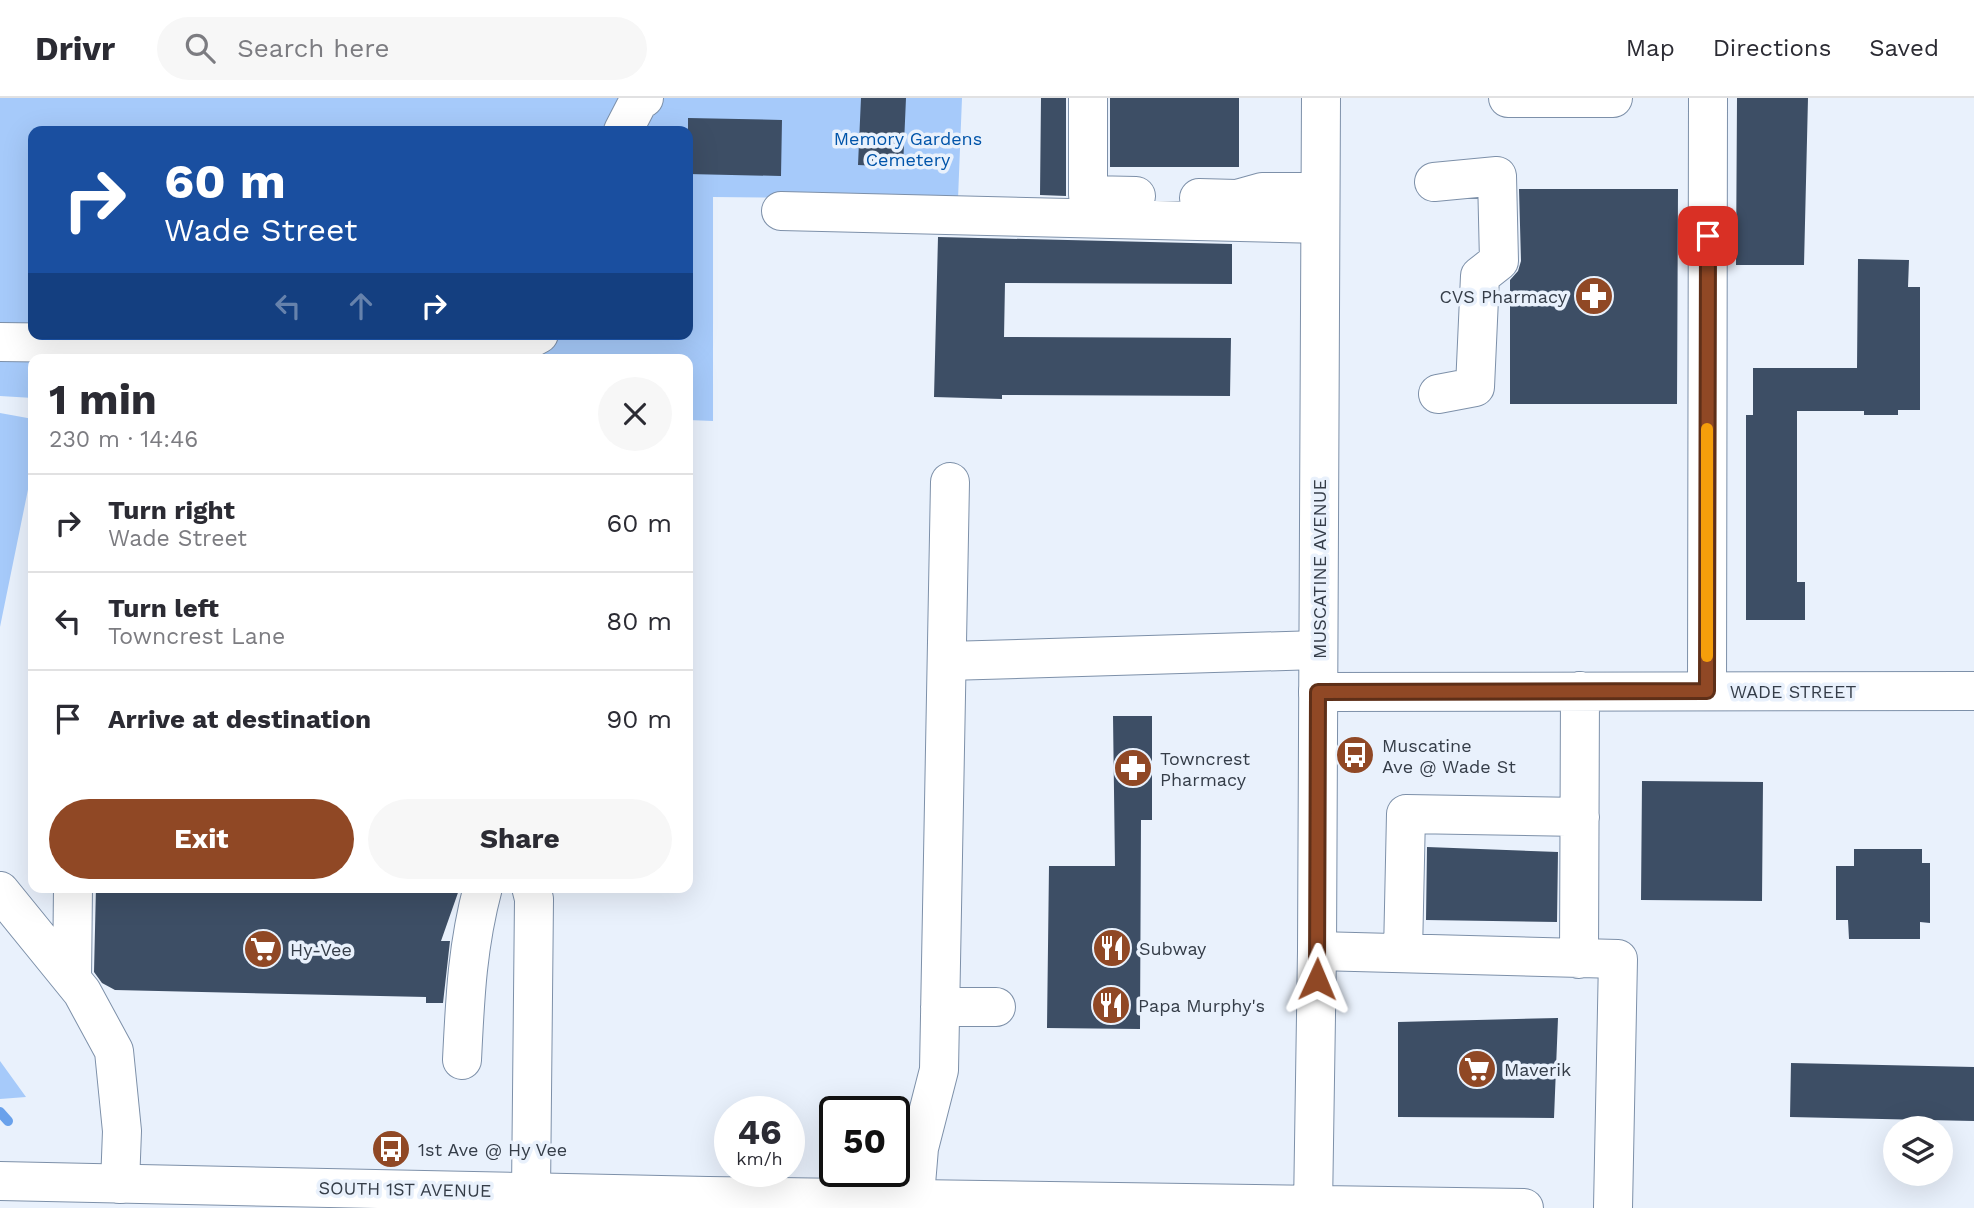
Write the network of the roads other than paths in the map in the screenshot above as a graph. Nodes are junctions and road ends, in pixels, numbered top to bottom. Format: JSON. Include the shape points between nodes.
{"nodes":[{"id":1,"x":644,"y":98,"type":"edge"},
{"id":2,"x":1088,"y":98,"type":"edge"},
{"id":3,"x":1321,"y":98,"type":"edge"},
{"id":4,"x":1508,"y":98,"type":"edge"},
{"id":5,"x":1613,"y":98,"type":"edge"},
{"id":6,"x":1708,"y":98,"type":"edge"},
{"id":7,"x":626,"y":126,"type":"edge"},
{"id":8,"x":1434,"y":182,"type":"dead end"},
{"id":9,"x":1320,"y":208,"type":"junction"},
{"id":10,"x":781,"y":211,"type":"dead end"},
{"id":11,"x":528,"y":340,"type":"edge"},
{"id":12,"x":0,"y":342,"type":"edge"},
{"id":13,"x":1438,"y":394,"type":"dead end"},
{"id":14,"x":950,"y":482,"type":"dead end"},
{"id":15,"x":1318,"y":650,"type":"junction"},
{"id":16,"x":947,"y":661,"type":"junction"},
{"id":17,"x":1580,"y":691,"type":"junction"},
{"id":18,"x":1707,"y":691,"type":"junction"},
{"id":19,"x":1974,"y":691,"type":"edge"},
{"id":20,"x":1318,"y":692,"type":"junction"},
{"id":21,"x":1580,"y":817,"type":"junction"},
{"id":22,"x":0,"y":891,"type":"edge"},
{"id":23,"x":73,"y":893,"type":"edge"},
{"id":24,"x":481,"y":893,"type":"edge"},
{"id":25,"x":532,"y":893,"type":"edge"},
{"id":26,"x":1317,"y":951,"type":"junction"},
{"id":27,"x":1404,"y":953,"type":"junction"},
{"id":28,"x":1579,"y":959,"type":"junction"},
{"id":29,"x":72,"y":979,"type":"junction"},
{"id":30,"x":940,"y":1007,"type":"junction"},
{"id":31,"x":996,"y":1007,"type":"dead end"},
{"id":32,"x":462,"y":1060,"type":"dead end"},
{"id":33,"x":0,"y":1181,"type":"edge"},
{"id":34,"x":120,"y":1184,"type":"junction"},
{"id":35,"x":531,"y":1192,"type":"junction"},
{"id":36,"x":439,"y":1199,"type":"edge"},
{"id":37,"x":708,"y":1202,"type":"edge"},
{"id":38,"x":914,"y":1203,"type":"edge"},
{"id":39,"x":1313,"y":1207,"type":"edge"},
{"id":40,"x":1524,"y":1208,"type":"edge"},
{"id":41,"x":1613,"y":1208,"type":"edge"}],
"edges":[{"from":1,"to":7,"type":"main road"},
{"from":2,"to":9,"type":"main road","via":[[1088,195],[1237,199],[1262,192]]},
{"from":3,"to":9,"type":"main road","name":"MUSCATINE AVENUE"},
{"from":4,"to":5,"type":"main road"},
{"from":6,"to":18,"type":"main road"},
{"from":8,"to":13,"type":"main road","via":[[1497,176],[1499,249],[1499,261],[1480,275],[1475,387]]},
{"from":9,"to":10,"type":"main road"},
{"from":9,"to":15,"type":"main road","name":"MUSCATINE AVENUE"},
{"from":11,"to":12,"type":"main road","via":[[482,348]]},
{"from":14,"to":16,"type":"main road"},
{"from":15,"to":16,"type":"main road"},
{"from":15,"to":20,"type":"main road","name":"MUSCATINE AVENUE"},
{"from":16,"to":30,"type":"main road"},
{"from":17,"to":18,"type":"main road","name":"WADE STREET"},
{"from":17,"to":20,"type":"main road","name":"WADE STREET"},
{"from":17,"to":21,"type":"main road"},
{"from":18,"to":19,"type":"main road","name":"WADE STREET"},
{"from":20,"to":26,"type":"main road","name":"MUSCATINE AVENUE"},
{"from":21,"to":27,"type":"main road","via":[[1406,814]]},
{"from":21,"to":28,"type":"main road"},
{"from":22,"to":29,"type":"main road"},
{"from":23,"to":29,"type":"main road"},
{"from":24,"to":32,"type":"main road","via":[[466,977]]},
{"from":25,"to":35,"type":"main road"},
{"from":26,"to":27,"type":"main road"},
{"from":26,"to":39,"type":"main road","name":"MUSCATINE AVENUE"},
{"from":27,"to":28,"type":"main road"},
{"from":28,"to":41,"type":"main road","via":[[1618,959]]},
{"from":29,"to":34,"type":"main road","via":[[114,1052],[122,1131]]},
{"from":30,"to":31,"type":"main road"},
{"from":30,"to":38,"type":"main road","via":[[939,1070],[919,1147]]},
{"from":33,"to":34,"type":"main road","name":"SOUTH 1ST AVENUE"},
{"from":34,"to":36,"type":"main road","name":"SOUTH 1ST AVENUE"},
{"from":35,"to":36,"type":"main road","name":"SOUTH 1ST AVENUE"},
{"from":35,"to":37,"type":"main road","name":"SOUTH 1ST AVENUE"},
{"from":37,"to":38,"type":"main road","name":"SOUTH 1ST AVENUE"},
{"from":38,"to":39,"type":"main road","name":"SOUTH 1ST AVENUE"},
{"from":39,"to":40,"type":"main road","name":"SOUTH 1ST AVENUE"}]}
